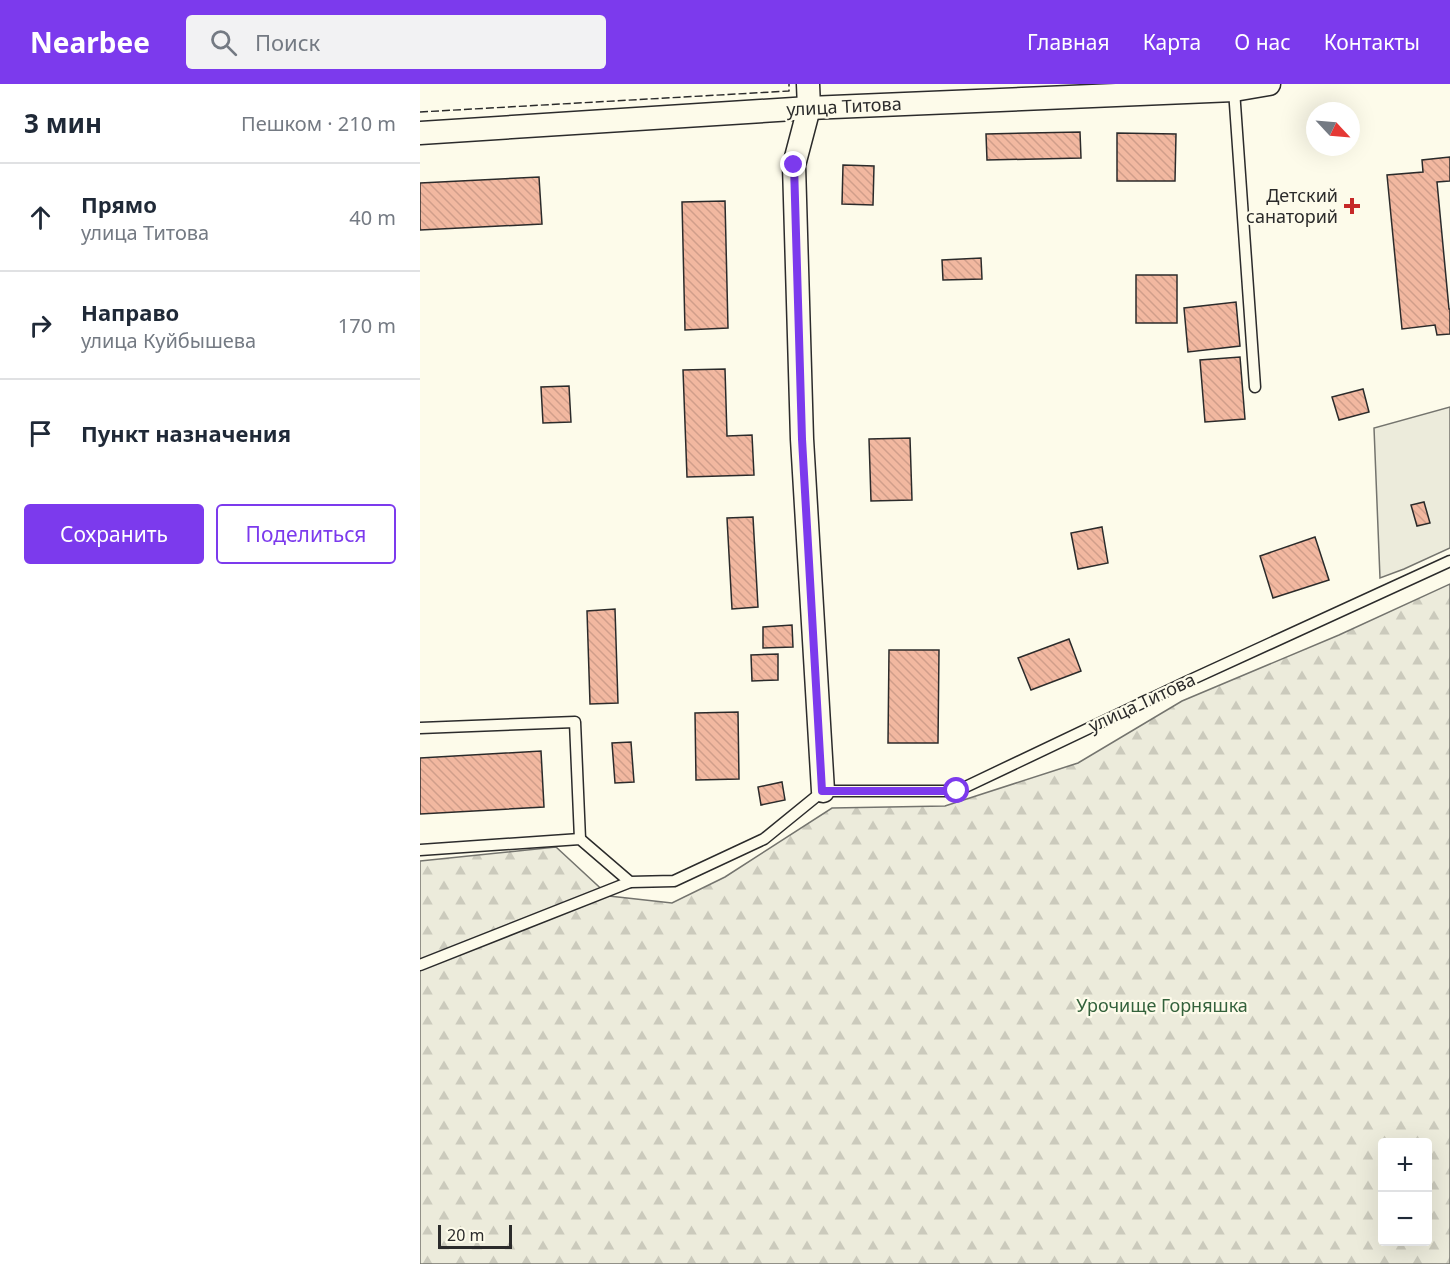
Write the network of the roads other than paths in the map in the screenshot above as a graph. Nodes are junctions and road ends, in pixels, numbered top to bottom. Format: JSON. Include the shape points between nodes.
{"nodes":[{"id":1,"x":808,"y":84,"type":"edge"},
{"id":2,"x":1269,"y":84,"type":"edge"},
{"id":3,"x":1234,"y":90,"type":"junction"},
{"id":4,"x":809,"y":108,"type":"junction"},
{"id":5,"x":420,"y":134,"type":"edge"},
{"id":6,"x":1255,"y":387,"type":"dead end"},
{"id":7,"x":1450,"y":561,"type":"edge"},
{"id":8,"x":420,"y":728,"type":"edge"},
{"id":9,"x":822,"y":791,"type":"junction"},
{"id":10,"x":579,"y":839,"type":"junction"},
{"id":11,"x":420,"y":850,"type":"edge"},
{"id":12,"x":630,"y":882,"type":"junction"},
{"id":13,"x":420,"y":965,"type":"edge"}],
"edges":[{"from":1,"to":4,"type":"street"},
{"from":2,"to":3,"type":"street","name":"улица Титова"},
{"from":3,"to":4,"type":"street","name":"улица Титова"},
{"from":3,"to":6,"type":"lane"},
{"from":4,"to":5,"type":"street","name":"улица Титова"},
{"from":4,"to":9,"type":"street","via":[[794,165],[802,439]]},
{"from":7,"to":9,"type":"lane","name":"улица Титова","via":[[957,791]]},
{"from":8,"to":10,"type":"lane","via":[[575,722]]},
{"from":9,"to":12,"type":"lane","via":[[764,838],[674,881]]},
{"from":10,"to":11,"type":"lane"},
{"from":10,"to":12,"type":"lane"},
{"from":12,"to":13,"type":"lane"}]}
